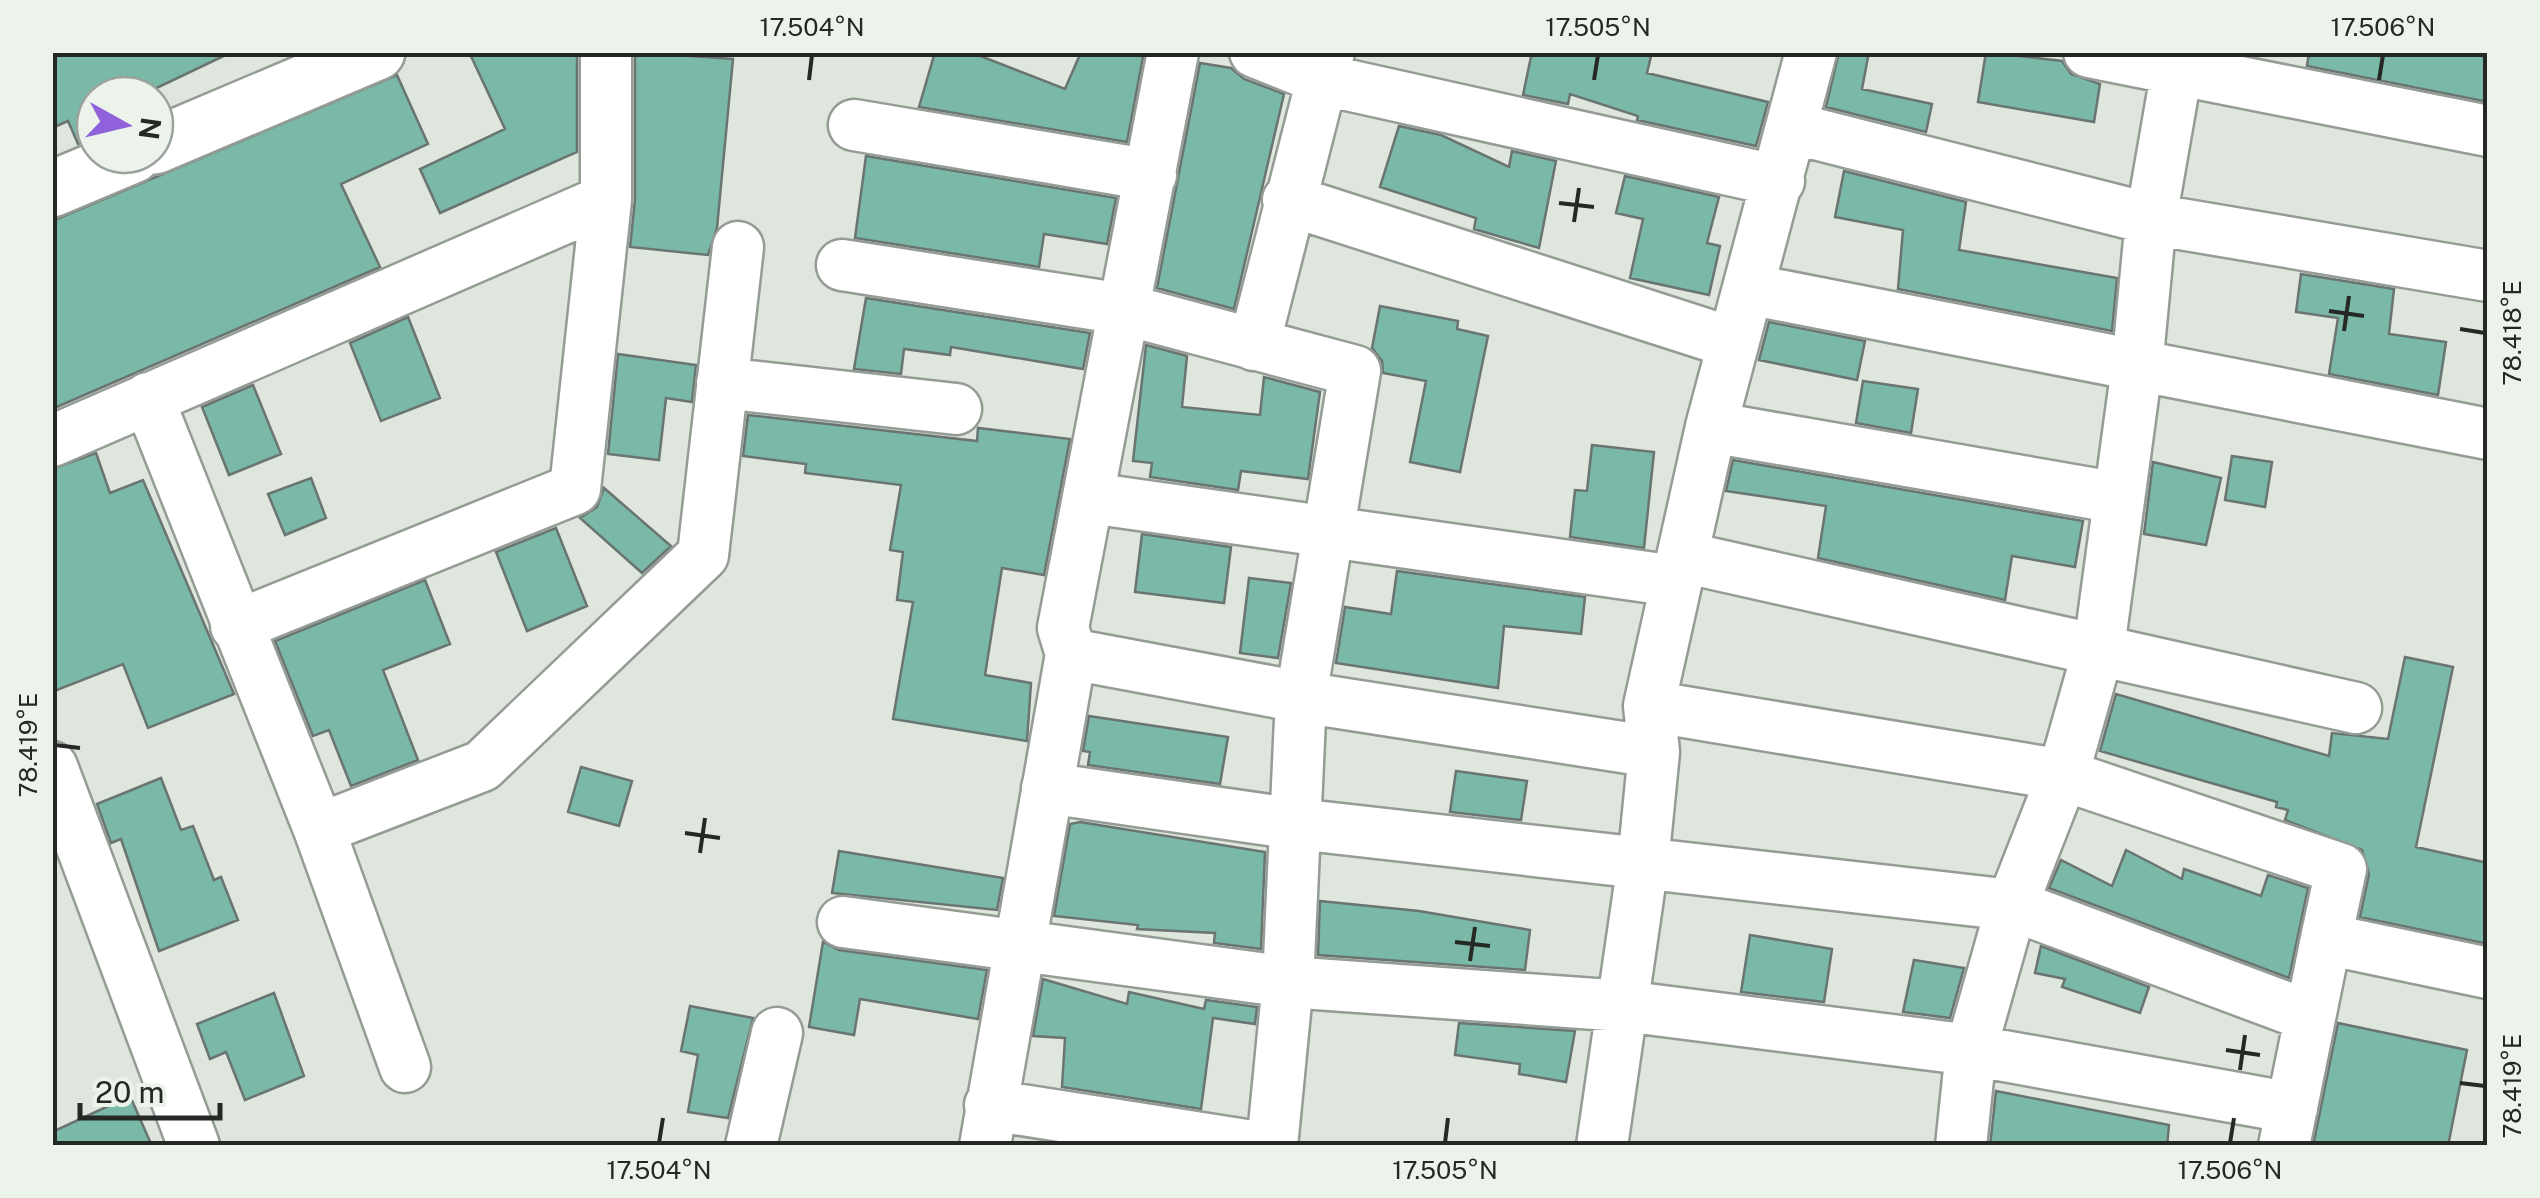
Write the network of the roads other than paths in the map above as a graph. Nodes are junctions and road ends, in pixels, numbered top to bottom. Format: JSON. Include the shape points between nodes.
{"nodes":[{"id":1,"x":376,"y":52,"type":"edge"},
{"id":2,"x":606,"y":52,"type":"edge"},
{"id":3,"x":1174,"y":52,"type":"edge"},
{"id":4,"x":1255,"y":52,"type":"edge"},
{"id":5,"x":1811,"y":52,"type":"edge"},
{"id":6,"x":2089,"y":52,"type":"edge"},
{"id":7,"x":2178,"y":61,"type":"edge"},
{"id":8,"x":1327,"y":66,"type":"edge"},
{"id":9,"x":854,"y":125,"type":"dead end"},
{"id":10,"x":1792,"y":128,"type":"junction"},
{"id":11,"x":2488,"y":130,"type":"edge"},
{"id":12,"x":175,"y":137,"type":"edge"},
{"id":13,"x":86,"y":175,"type":"edge"},
{"id":14,"x":1151,"y":175,"type":"junction"},
{"id":15,"x":1779,"y":181,"type":"junction"},
{"id":16,"x":52,"y":189,"type":"edge"},
{"id":17,"x":606,"y":200,"type":"junction"},
{"id":18,"x":1288,"y":200,"type":"junction"},
{"id":19,"x":2151,"y":219,"type":"junction"},
{"id":20,"x":738,"y":247,"type":"dead end"},
{"id":21,"x":842,"y":264,"type":"dead end"},
{"id":22,"x":2488,"y":276,"type":"edge"},
{"id":23,"x":1748,"y":289,"type":"junction"},
{"id":24,"x":1123,"y":308,"type":"junction"},
{"id":25,"x":1733,"y":343,"type":"junction"},
{"id":26,"x":1254,"y":345,"type":"junction"},
{"id":27,"x":2136,"y":366,"type":"junction"},
{"id":28,"x":722,"y":382,"type":"junction"},
{"id":29,"x":148,"y":398,"type":"junction"},
{"id":30,"x":956,"y":409,"type":"dead end"},
{"id":31,"x":1711,"y":428,"type":"junction"},
{"id":32,"x":2488,"y":434,"type":"edge"},
{"id":33,"x":52,"y":441,"type":"edge"},
{"id":34,"x":1090,"y":498,"type":"junction"},
{"id":35,"x":2119,"y":498,"type":"junction"},
{"id":36,"x":1330,"y":533,"type":"junction"},
{"id":37,"x":1679,"y":569,"type":"junction"},
{"id":38,"x":236,"y":626,"type":"junction"},
{"id":39,"x":2099,"y":648,"type":"junction"},
{"id":40,"x":1071,"y":654,"type":"junction"},
{"id":41,"x":1301,"y":697,"type":"junction"},
{"id":42,"x":2356,"y":708,"type":"dead end"},
{"id":43,"x":1652,"y":729,"type":"junction"},
{"id":44,"x":52,"y":767,"type":"edge"},
{"id":45,"x":2063,"y":775,"type":"junction"},
{"id":46,"x":1047,"y":788,"type":"junction"},
{"id":47,"x":1297,"y":824,"type":"junction"},
{"id":48,"x":319,"y":829,"type":"junction"},
{"id":49,"x":1643,"y":863,"type":"junction"},
{"id":50,"x":2012,"y":904,"type":"junction"},
{"id":51,"x":843,"y":922,"type":"dead end"},
{"id":52,"x":2326,"y":939,"type":"junction"},
{"id":53,"x":1018,"y":944,"type":"junction"},
{"id":54,"x":2488,"y":973,"type":"edge"},
{"id":55,"x":1288,"y":982,"type":"junction"},
{"id":56,"x":1624,"y":1006,"type":"junction"},
{"id":57,"x":2309,"y":1016,"type":"junction"},
{"id":58,"x":777,"y":1033,"type":"dead end"},
{"id":59,"x":1971,"y":1050,"type":"junction"},
{"id":60,"x":406,"y":1067,"type":"dead end"},
{"id":61,"x":987,"y":1125,"type":"edge"},
{"id":62,"x":2288,"y":1127,"type":"edge"},
{"id":63,"x":194,"y":1146,"type":"edge"},
{"id":64,"x":752,"y":1146,"type":"edge"},
{"id":65,"x":1252,"y":1146,"type":"edge"},
{"id":66,"x":1272,"y":1146,"type":"edge"},
{"id":67,"x":1602,"y":1146,"type":"edge"},
{"id":68,"x":1961,"y":1146,"type":"edge"}],
"edges":[{"from":1,"to":12,"type":"street"},
{"from":2,"to":17,"type":"street"},
{"from":3,"to":14,"type":"street"},
{"from":4,"to":8,"type":"street"},
{"from":5,"to":10,"type":"street"},
{"from":6,"to":7,"type":"street"},
{"from":7,"to":11,"type":"street"},
{"from":7,"to":19,"type":"street"},
{"from":8,"to":15,"type":"street"},
{"from":8,"to":18,"type":"street"},
{"from":9,"to":14,"type":"street"},
{"from":10,"to":15,"type":"street"},
{"from":10,"to":19,"type":"street"},
{"from":13,"to":16,"type":"street"},
{"from":14,"to":24,"type":"street"},
{"from":15,"to":23,"type":"street"},
{"from":17,"to":29,"type":"street"},
{"from":17,"to":38,"type":"street","via":[[574,489]]},
{"from":18,"to":25,"type":"street"},
{"from":18,"to":26,"type":"street"},
{"from":19,"to":22,"type":"street"},
{"from":19,"to":27,"type":"street"},
{"from":20,"to":28,"type":"street"},
{"from":21,"to":24,"type":"street"},
{"from":23,"to":25,"type":"street"},
{"from":23,"to":27,"type":"street"},
{"from":24,"to":26,"type":"street"},
{"from":24,"to":34,"type":"street"},
{"from":25,"to":31,"type":"street"},
{"from":26,"to":36,"type":"street","via":[[1355,371]]},
{"from":27,"to":32,"type":"street"},
{"from":27,"to":35,"type":"street"},
{"from":28,"to":30,"type":"street"},
{"from":28,"to":48,"type":"street","via":[[703,555],[482,766]]},
{"from":29,"to":33,"type":"street"},
{"from":29,"to":38,"type":"street"},
{"from":31,"to":35,"type":"street"},
{"from":31,"to":37,"type":"street"},
{"from":34,"to":36,"type":"street"},
{"from":34,"to":40,"type":"street","via":[[1063,628]]},
{"from":35,"to":39,"type":"street"},
{"from":36,"to":37,"type":"street"},
{"from":36,"to":41,"type":"street"},
{"from":37,"to":39,"type":"street"},
{"from":37,"to":43,"type":"street"},
{"from":38,"to":48,"type":"street"},
{"from":39,"to":42,"type":"street"},
{"from":39,"to":45,"type":"street"},
{"from":40,"to":41,"type":"street"},
{"from":40,"to":46,"type":"street"},
{"from":41,"to":43,"type":"street"},
{"from":41,"to":47,"type":"street"},
{"from":43,"to":45,"type":"street"},
{"from":43,"to":49,"type":"street"},
{"from":44,"to":63,"type":"street"},
{"from":45,"to":50,"type":"street"},
{"from":45,"to":52,"type":"street","via":[[2341,869]]},
{"from":46,"to":47,"type":"street"},
{"from":46,"to":53,"type":"street"},
{"from":47,"to":49,"type":"street"},
{"from":47,"to":55,"type":"street"},
{"from":48,"to":60,"type":"street"},
{"from":49,"to":50,"type":"street"},
{"from":49,"to":56,"type":"street"},
{"from":50,"to":57,"type":"street"},
{"from":50,"to":59,"type":"street"},
{"from":51,"to":53,"type":"street"},
{"from":52,"to":54,"type":"street"},
{"from":52,"to":57,"type":"street"},
{"from":53,"to":55,"type":"street"},
{"from":53,"to":61,"type":"street"},
{"from":55,"to":56,"type":"street"},
{"from":55,"to":66,"type":"street"},
{"from":56,"to":59,"type":"street"},
{"from":56,"to":67,"type":"street"},
{"from":57,"to":62,"type":"street"},
{"from":58,"to":64,"type":"street"},
{"from":59,"to":62,"type":"street"},
{"from":59,"to":68,"type":"street"},
{"from":61,"to":65,"type":"street"}]}
